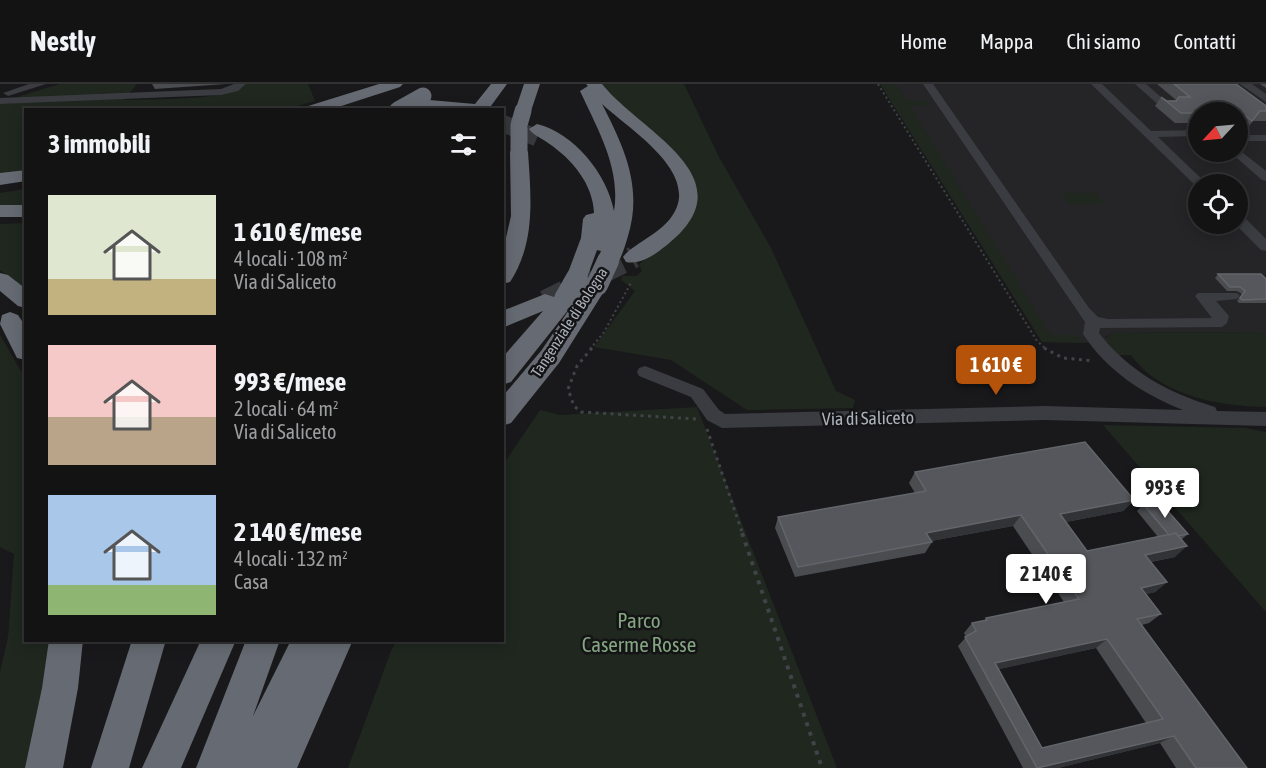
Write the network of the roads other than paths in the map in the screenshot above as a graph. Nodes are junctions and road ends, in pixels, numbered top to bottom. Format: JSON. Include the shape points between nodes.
{"nodes":[{"id":1,"x":41,"y":84,"type":"edge"},
{"id":2,"x":145,"y":84,"type":"edge"},
{"id":3,"x":241,"y":84,"type":"edge"},
{"id":4,"x":395,"y":84,"type":"edge"},
{"id":5,"x":499,"y":84,"type":"edge"},
{"id":6,"x":506,"y":84,"type":"edge"},
{"id":7,"x":527,"y":84,"type":"edge"},
{"id":8,"x":532,"y":84,"type":"edge"},
{"id":9,"x":585,"y":84,"type":"edge"},
{"id":10,"x":594,"y":84,"type":"edge"},
{"id":11,"x":928,"y":84,"type":"edge"},
{"id":12,"x":1096,"y":84,"type":"edge"},
{"id":13,"x":1140,"y":84,"type":"edge"},
{"id":14,"x":1245,"y":84,"type":"edge"},
{"id":15,"x":0,"y":95,"type":"edge"},
{"id":16,"x":135,"y":95,"type":"junction"},
{"id":17,"x":1266,"y":99,"type":"edge"},
{"id":18,"x":0,"y":100,"type":"edge"},
{"id":19,"x":416,"y":103,"type":"edge"},
{"id":20,"x":485,"y":106,"type":"edge"},
{"id":21,"x":1166,"y":106,"type":"edge"},
{"id":22,"x":317,"y":108,"type":"edge"},
{"id":23,"x":370,"y":108,"type":"edge"},
{"id":24,"x":518,"y":109,"type":"junction"},
{"id":25,"x":504,"y":125,"type":"edge"},
{"id":26,"x":537,"y":133,"type":"tunnel mouth"},
{"id":27,"x":1188,"y":133,"type":"edge"},
{"id":28,"x":1148,"y":134,"type":"junction"},
{"id":29,"x":1248,"y":139,"type":"edge"},
{"id":30,"x":1263,"y":140,"type":"edge"},
{"id":31,"x":1248,"y":162,"type":"edge"},
{"id":32,"x":1190,"y":174,"type":"edge"},
{"id":33,"x":24,"y":177,"type":"edge"},
{"id":34,"x":1266,"y":177,"type":"edge"},
{"id":35,"x":0,"y":181,"type":"edge"},
{"id":36,"x":24,"y":184,"type":"edge"},
{"id":37,"x":0,"y":188,"type":"edge"},
{"id":38,"x":24,"y":210,"type":"edge"},
{"id":39,"x":0,"y":211,"type":"edge"},
{"id":40,"x":0,"y":219,"type":"edge"},
{"id":41,"x":24,"y":219,"type":"edge"},
{"id":42,"x":1248,"y":229,"type":"edge"},
{"id":43,"x":1266,"y":247,"type":"edge"},
{"id":44,"x":634,"y":257,"type":"tunnel mouth"},
{"id":45,"x":504,"y":273,"type":"edge"},
{"id":46,"x":0,"y":280,"type":"edge"},
{"id":47,"x":582,"y":286,"type":"junction"},
{"id":48,"x":1232,"y":296,"type":"dead end"},
{"id":49,"x":24,"y":299,"type":"edge"},
{"id":50,"x":504,"y":319,"type":"edge"},
{"id":51,"x":12,"y":321,"type":"edge"},
{"id":52,"x":1093,"y":321,"type":"junction"},
{"id":53,"x":24,"y":348,"type":"edge"},
{"id":54,"x":645,"y":372,"type":"dead end"},
{"id":55,"x":504,"y":374,"type":"edge"},
{"id":56,"x":504,"y":414,"type":"edge"},
{"id":57,"x":1225,"y":416,"type":"junction"},
{"id":58,"x":1266,"y":419,"type":"edge"},
{"id":59,"x":66,"y":642,"type":"edge"},
{"id":60,"x":148,"y":642,"type":"edge"},
{"id":61,"x":210,"y":642,"type":"edge"},
{"id":62,"x":218,"y":642,"type":"edge"},
{"id":63,"x":262,"y":642,"type":"edge"},
{"id":64,"x":309,"y":642,"type":"edge"},
{"id":65,"x":335,"y":642,"type":"edge"},
{"id":66,"x":166,"y":757,"type":"edge"},
{"id":67,"x":44,"y":768,"type":"edge"},
{"id":68,"x":110,"y":768,"type":"edge"},
{"id":69,"x":215,"y":768,"type":"edge"},
{"id":70,"x":248,"y":768,"type":"edge"},
{"id":71,"x":277,"y":768,"type":"edge"}],
"edges":[{"from":1,"to":15,"type":"street"},
{"from":2,"to":16,"type":"street"},
{"from":3,"to":16,"type":"street","via":[[221,92]]},
{"from":4,"to":22,"type":"highway"},
{"from":5,"to":20,"type":"highway"},
{"from":6,"to":20,"type":"highway"},
{"from":7,"to":24,"type":"highway"},
{"from":8,"to":24,"type":"highway"},
{"from":9,"to":47,"type":"highway","name":"Tangenziale di Bologna","via":[[608,136],[622,177],[625,201],[620,233]]},
{"from":10,"to":44,"type":"highway","via":[[615,110],[676,160],[688,180],[688,203],[676,226]]},
{"from":11,"to":52,"type":"street"},
{"from":12,"to":28,"type":"street"},
{"from":13,"to":21,"type":"street"},
{"from":14,"to":17,"type":"street"},
{"from":16,"to":18,"type":"street"},
{"from":19,"to":20,"type":"highway"},
{"from":19,"to":23,"type":"highway"},
{"from":24,"to":25,"type":"highway"},
{"from":24,"to":45,"type":"highway","bridge":true,"via":[[522,215],[517,250]]},
{"from":26,"to":47,"type":"highway","via":[[567,161],[588,196],[593,216]]},
{"from":27,"to":28,"type":"street"},
{"from":28,"to":32,"type":"street"},
{"from":29,"to":30,"type":"street"},
{"from":31,"to":34,"type":"street"},
{"from":33,"to":35,"type":"highway"},
{"from":36,"to":37,"type":"highway"},
{"from":38,"to":39,"type":"highway"},
{"from":40,"to":41,"type":"highway"},
{"from":42,"to":43,"type":"street"},
{"from":46,"to":49,"type":"highway"},
{"from":47,"to":50,"type":"highway"},
{"from":47,"to":55,"type":"highway"},
{"from":47,"to":56,"type":"highway","name":"Tangenziale di Bologna","via":[[550,357]]},
{"from":48,"to":52,"type":"street","via":[[1203,296],[1221,316],[1216,323]]},
{"from":51,"to":53,"type":"highway"},
{"from":52,"to":57,"type":"street","via":[[1091,334],[1127,374],[1170,396]]},
{"from":54,"to":57,"type":"street","name":"Via di Saliceto","via":[[697,393],[722,421],[1045,413]]},
{"from":57,"to":58,"type":"street","name":"Via di Saliceto"},
{"from":59,"to":67,"type":"highway"},
{"from":60,"to":68,"type":"highway"},
{"from":61,"to":66,"type":"highway"},
{"from":62,"to":66,"type":"highway"},
{"from":63,"to":69,"type":"highway"},
{"from":64,"to":70,"type":"highway"},
{"from":65,"to":71,"type":"highway"}]}
